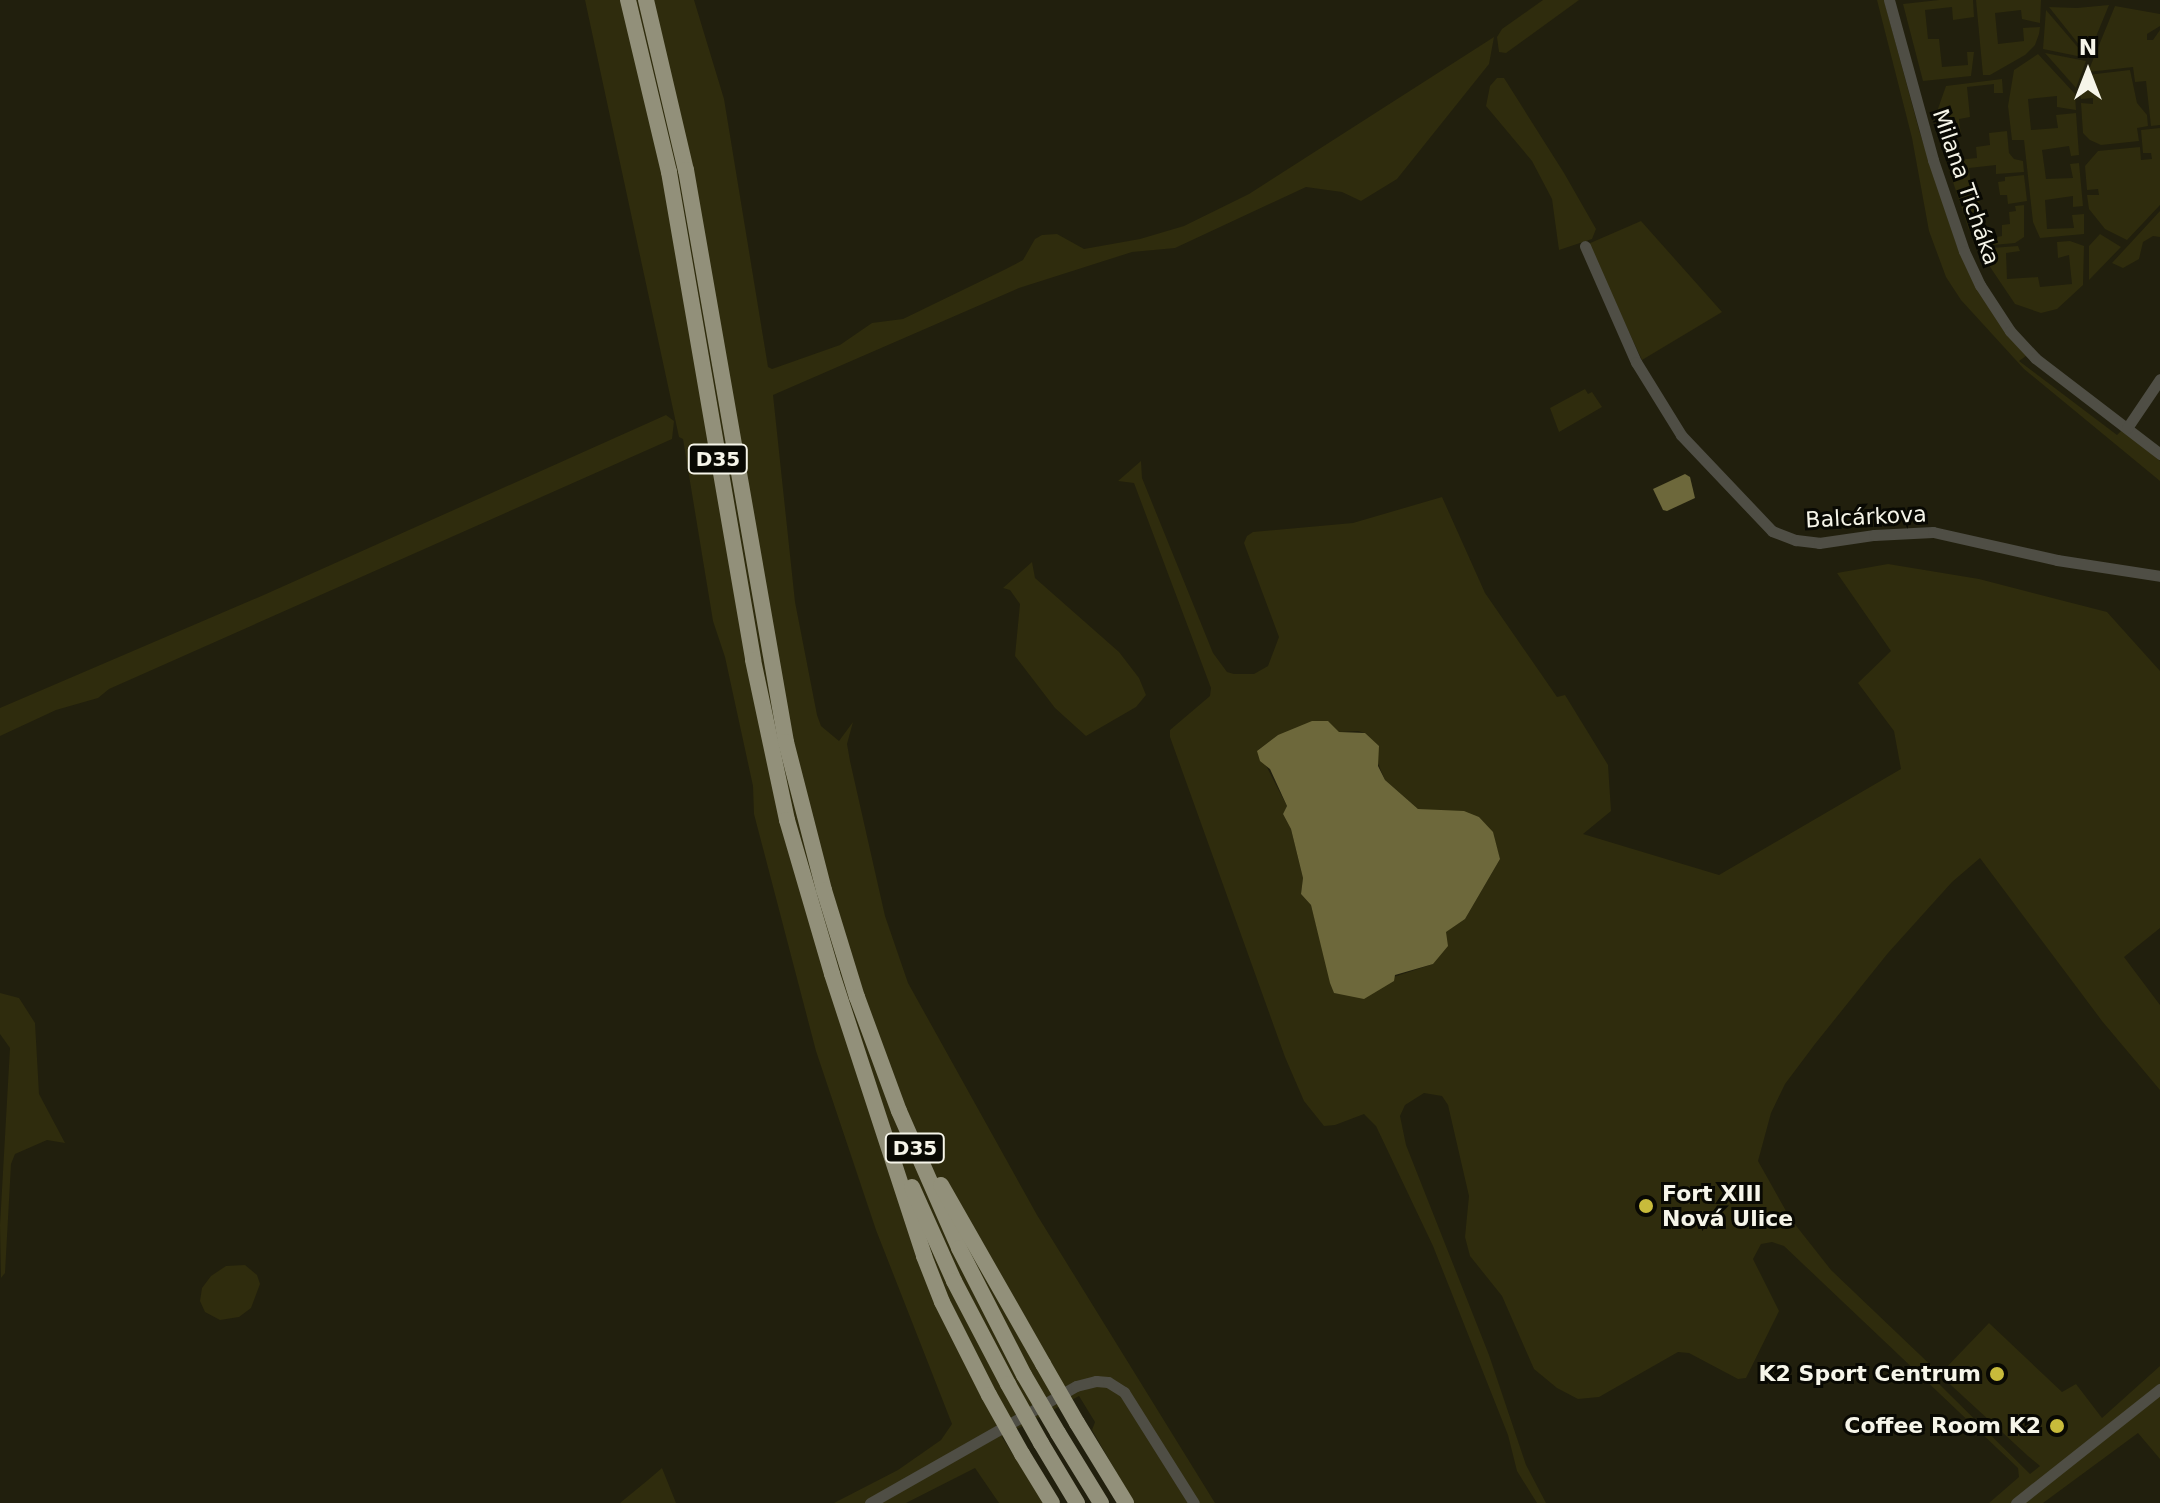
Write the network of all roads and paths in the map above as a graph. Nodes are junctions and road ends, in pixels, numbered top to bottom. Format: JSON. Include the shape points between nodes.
{"nodes":[{"id":1,"x":628,"y":0,"type":"edge"},
{"id":2,"x":646,"y":0,"type":"edge"},
{"id":3,"x":1889,"y":0,"type":"edge"},
{"id":4,"x":1585,"y":246,"type":"dead end"},
{"id":5,"x":2160,"y":379,"type":"edge"},
{"id":6,"x":2127,"y":428,"type":"junction"},
{"id":7,"x":2160,"y":454,"type":"edge"},
{"id":8,"x":2160,"y":576,"type":"edge"},
{"id":9,"x":874,"y":1097,"type":"junction"},
{"id":10,"x":899,"y":1111,"type":"junction"},
{"id":11,"x":2160,"y":1389,"type":"edge"},
{"id":12,"x":870,"y":1503,"type":"edge"},
{"id":13,"x":1052,"y":1503,"type":"edge"},
{"id":14,"x":1077,"y":1503,"type":"edge"},
{"id":15,"x":1101,"y":1503,"type":"edge"},
{"id":16,"x":1126,"y":1503,"type":"edge"},
{"id":17,"x":1194,"y":1503,"type":"edge"},
{"id":18,"x":2016,"y":1503,"type":"edge"}],
"edges":[{"from":1,"to":9,"type":"highway","number":"D35","via":[[675,203],[775,767],[815,916]]},
{"from":2,"to":10,"type":"highway","number":"D35","via":[[686,170],[786,742],[840,944]]},
{"from":3,"to":6,"type":"street","name":"Milana Ticháka","via":[[1933,160],[1980,285],[2035,358]]},
{"from":4,"to":8,"type":"street","name":"Balcárkova","via":[[1636,362],[1681,435],[1772,531],[1819,543],[1933,532]]},
{"from":5,"to":6,"type":"street"},
{"from":6,"to":7,"type":"street","name":"Milana Ticháka"},
{"from":9,"to":13,"type":"highway","bridge":true,"via":[[935,1285],[989,1395]]},
{"from":9,"to":14,"type":"highway","number":"D35","bridge":true,"via":[[954,1281]]},
{"from":10,"to":15,"type":"highway","number":"D35","bridge":true,"via":[[959,1248],[1024,1375]]},
{"from":10,"to":16,"type":"highway","bridge":true},
{"from":11,"to":18,"type":"street"},
{"from":12,"to":17,"type":"street","via":[[1076,1386],[1096,1381],[1124,1392]]}]}
